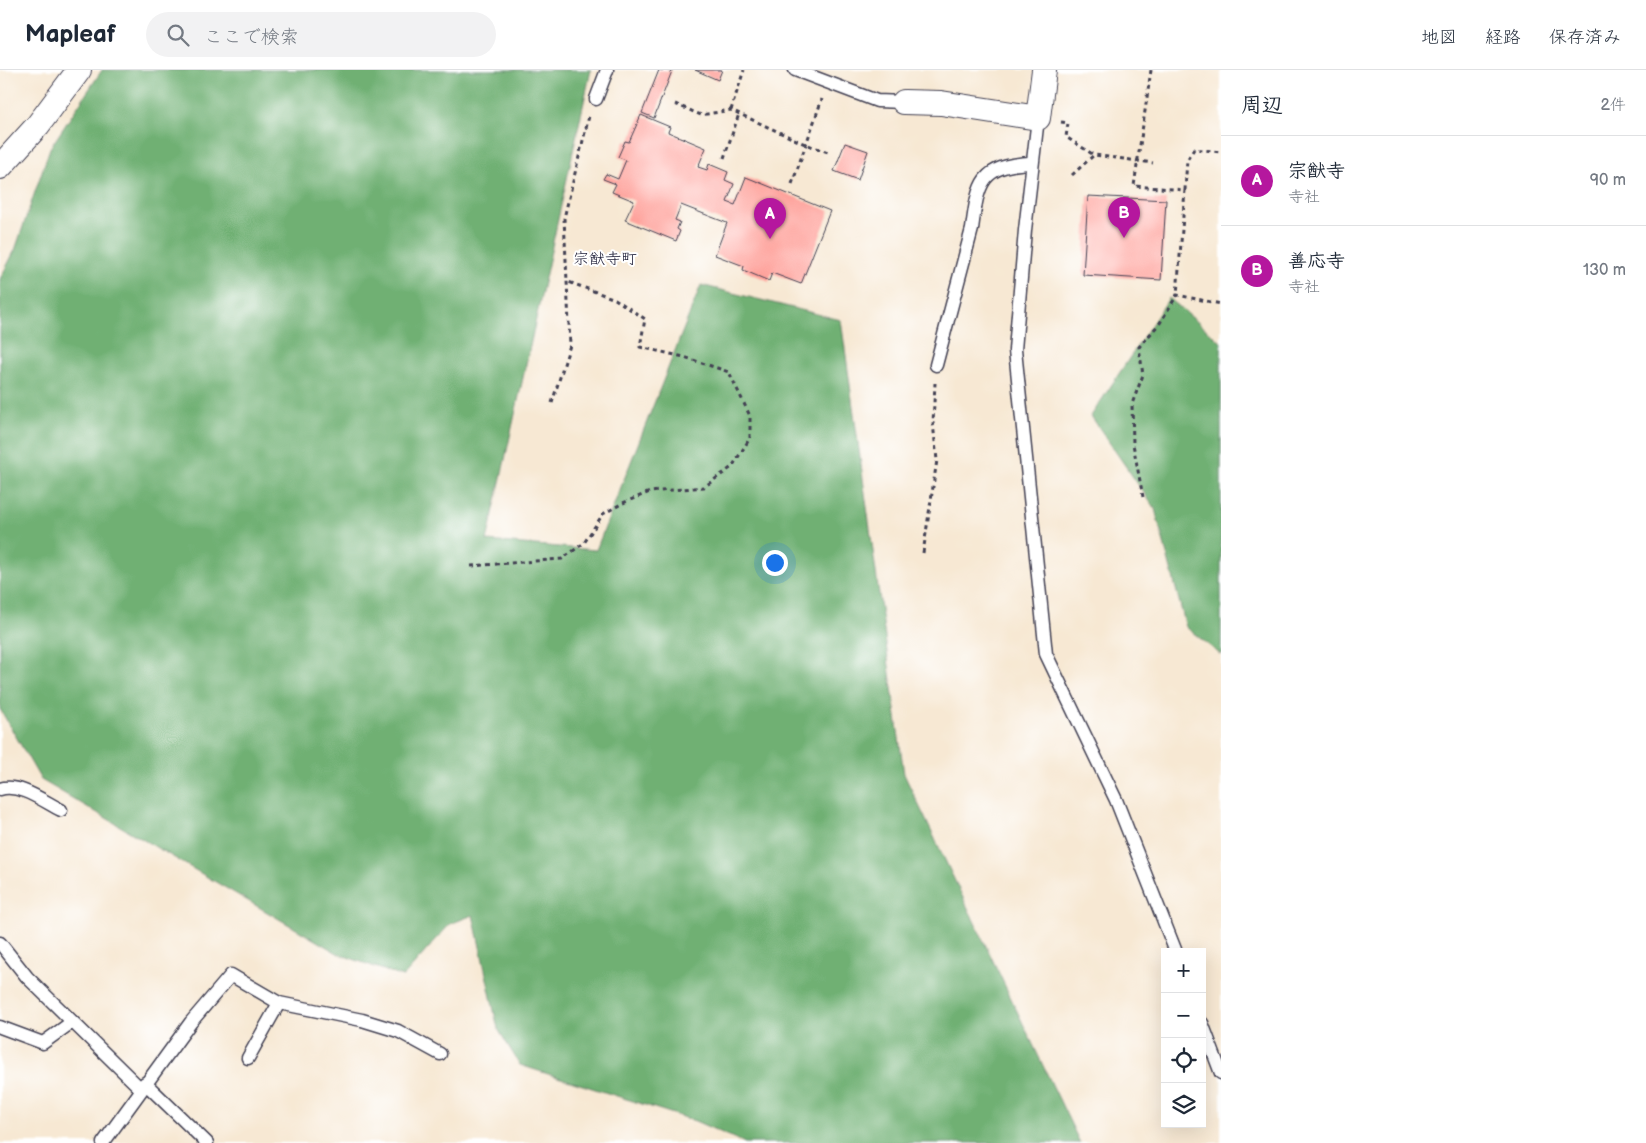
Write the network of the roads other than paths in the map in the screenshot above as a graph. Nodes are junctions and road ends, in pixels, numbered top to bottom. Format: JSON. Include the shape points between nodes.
{"nodes":[{"id":1,"x":79,"y":70,"type":"edge"},
{"id":2,"x":607,"y":70,"type":"edge"},
{"id":3,"x":795,"y":70,"type":"edge"},
{"id":4,"x":1044,"y":70,"type":"edge"},
{"id":5,"x":596,"y":99,"type":"dead end"},
{"id":6,"x":904,"y":102,"type":"joint"},
{"id":7,"x":1038,"y":118,"type":"junction"},
{"id":8,"x":1032,"y":163,"type":"junction"},
{"id":9,"x":0,"y":167,"type":"edge"},
{"id":10,"x":936,"y":365,"type":"road end"},
{"id":11,"x":0,"y":789,"type":"edge"},
{"id":12,"x":61,"y":810,"type":"dead end"},
{"id":13,"x":0,"y":943,"type":"edge"},
{"id":14,"x":1174,"y":948,"type":"edge"},
{"id":15,"x":279,"y":1003,"type":"junction"},
{"id":16,"x":72,"y":1022,"type":"junction"},
{"id":17,"x":0,"y":1027,"type":"edge"},
{"id":18,"x":1206,"y":1034,"type":"edge"},
{"id":19,"x":440,"y":1054,"type":"dead end"},
{"id":20,"x":248,"y":1058,"type":"dead end"},
{"id":21,"x":1221,"y":1073,"type":"edge"},
{"id":22,"x":143,"y":1086,"type":"junction"},
{"id":23,"x":103,"y":1143,"type":"edge"},
{"id":24,"x":206,"y":1143,"type":"edge"}],
"edges":[{"from":1,"to":9,"type":"street","via":[[38,125]]},
{"from":2,"to":5,"type":"lane"},
{"from":3,"to":6,"type":"lane","via":[[877,102]]},
{"from":4,"to":7,"type":"street"},
{"from":6,"to":7,"type":"street"},
{"from":7,"to":8,"type":"lane"},
{"from":8,"to":10,"type":"lane","via":[[998,168],[984,181],[974,209],[972,228]]},
{"from":8,"to":14,"type":"lane","via":[[1015,350],[1046,654],[1116,800]]},
{"from":11,"to":12,"type":"lane","via":[[9,786],[19,789]]},
{"from":13,"to":16,"type":"lane","via":[[27,977]]},
{"from":15,"to":19,"type":"lane","via":[[389,1028]]},
{"from":15,"to":20,"type":"lane"},
{"from":15,"to":22,"type":"lane","via":[[231,975]]},
{"from":16,"to":17,"type":"lane","via":[[43,1043]]},
{"from":16,"to":22,"type":"lane"},
{"from":18,"to":21,"type":"lane"},
{"from":22,"to":23,"type":"lane"},
{"from":22,"to":24,"type":"lane"}]}
